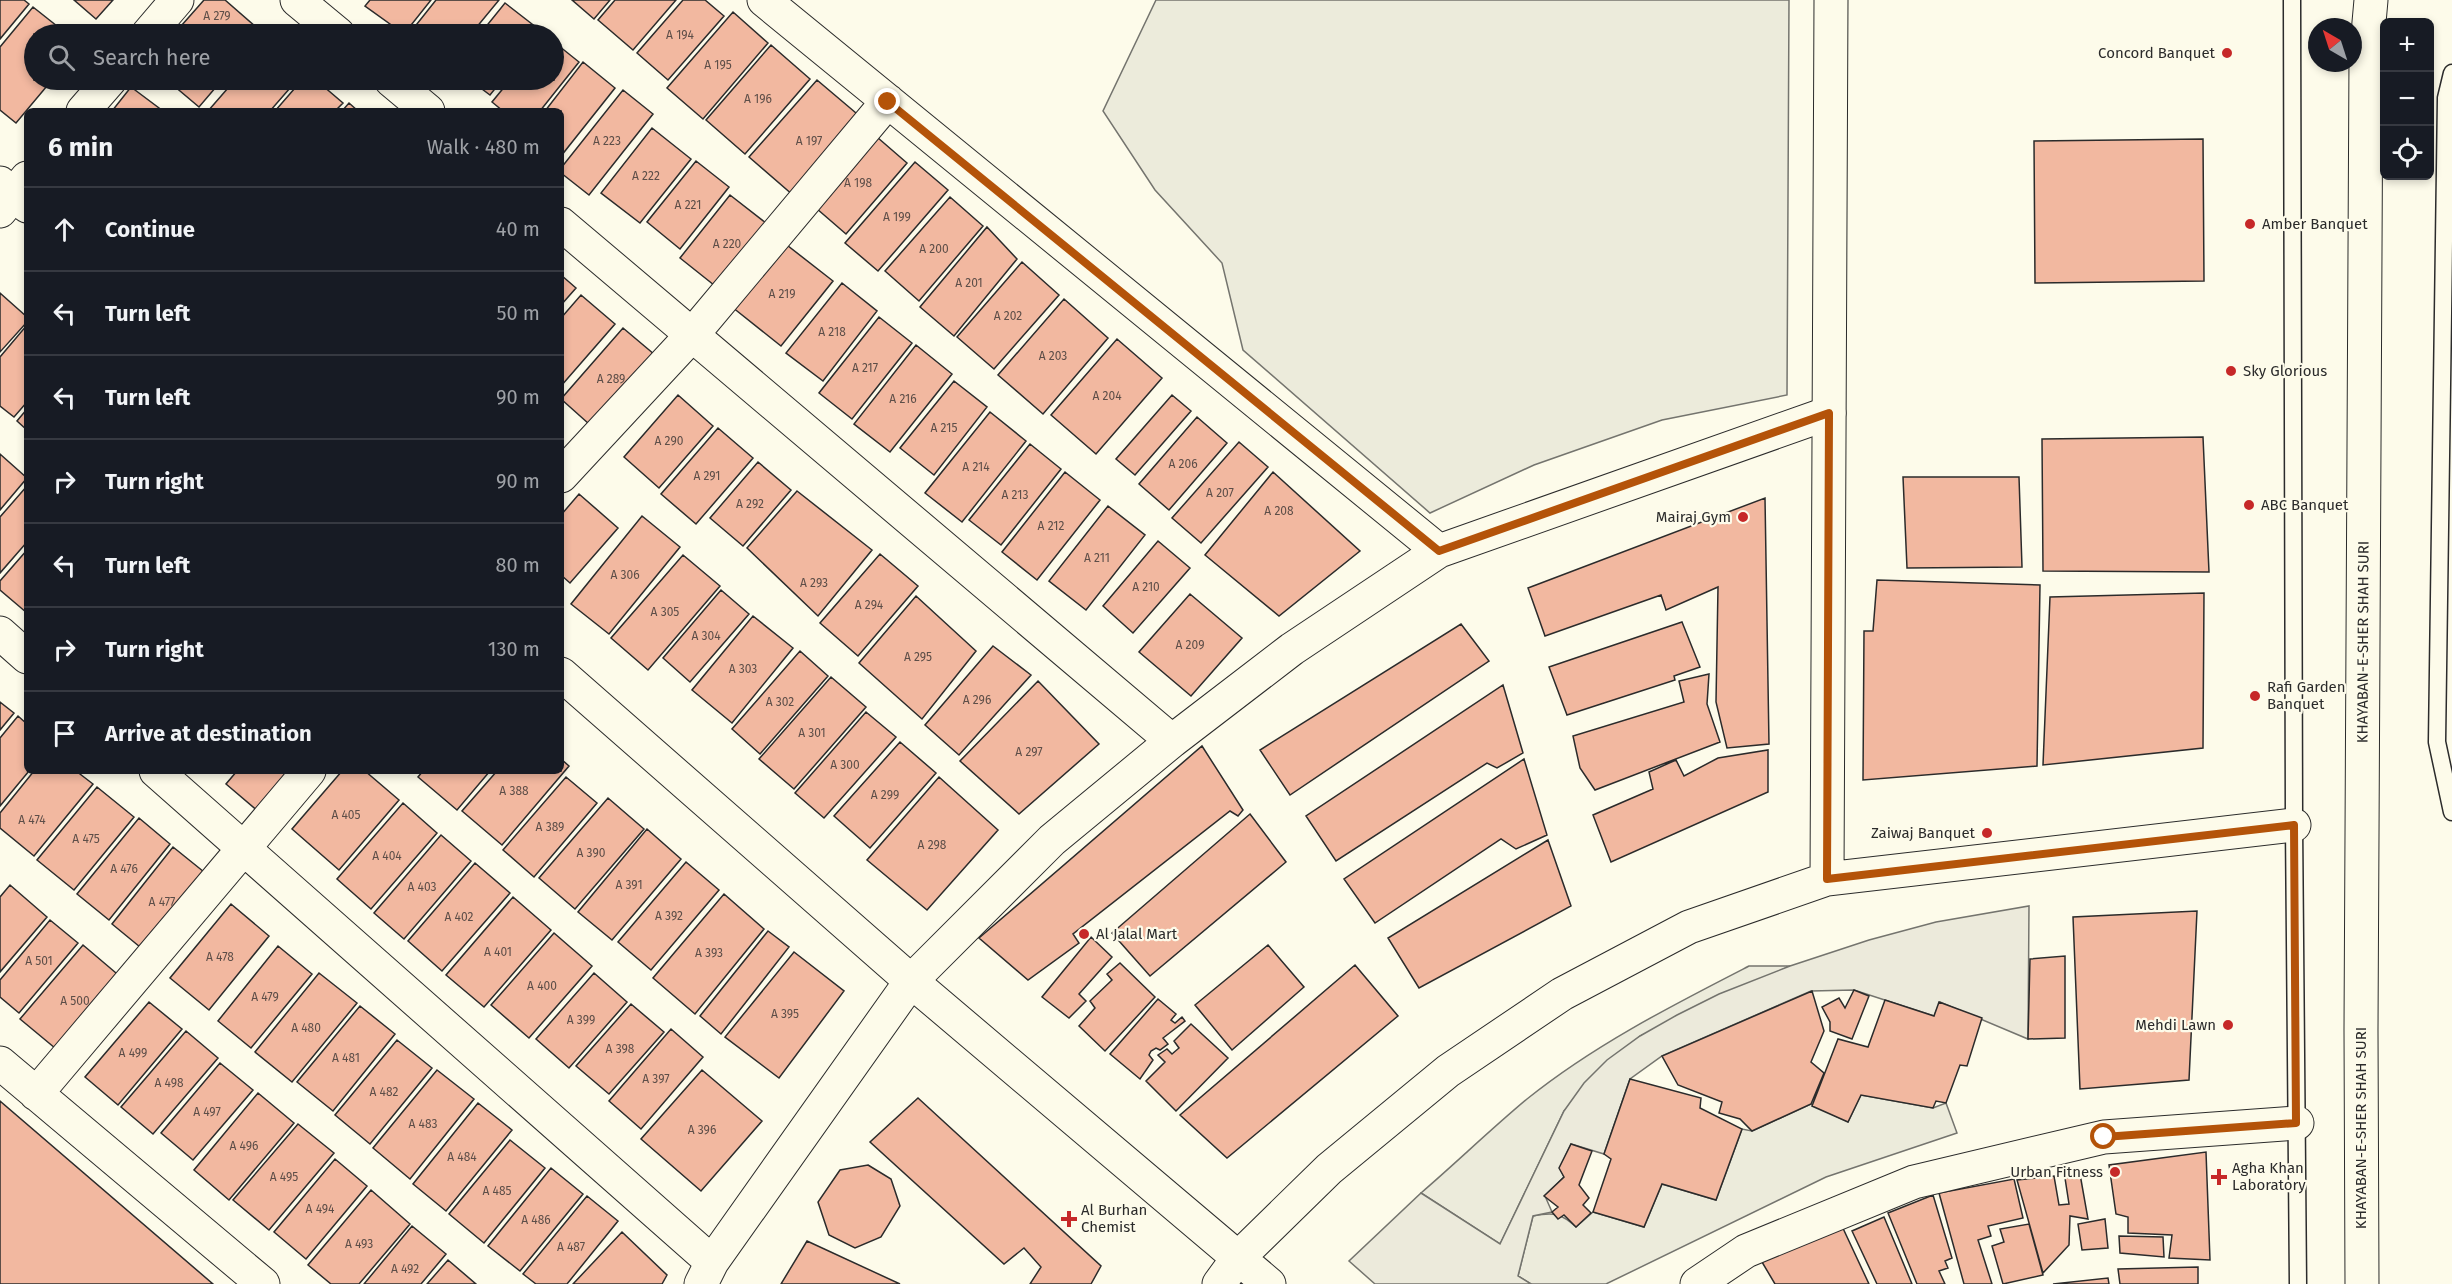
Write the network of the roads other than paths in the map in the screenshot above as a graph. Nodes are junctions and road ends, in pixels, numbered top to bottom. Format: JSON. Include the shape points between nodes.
{"nodes":[{"id":1,"x":177,"y":0,"type":"edge"},
{"id":2,"x":297,"y":0,"type":"edge"},
{"id":3,"x":764,"y":0,"type":"edge"},
{"id":4,"x":1831,"y":0,"type":"edge"},
{"id":5,"x":2292,"y":0,"type":"edge"},
{"id":6,"x":2365,"y":0,"type":"edge"},
{"id":7,"x":2371,"y":0,"type":"edge"},
{"id":8,"x":157,"y":24,"type":"edge"},
{"id":9,"x":326,"y":24,"type":"edge"},
{"id":10,"x":2366,"y":56,"type":"junction"},
{"id":11,"x":2452,"y":73,"type":"edge"},
{"id":12,"x":102,"y":90,"type":"edge"},
{"id":13,"x":403,"y":90,"type":"edge"},
{"id":14,"x":888,"y":102,"type":"junction"},
{"id":15,"x":87,"y":108,"type":"edge"},
{"id":16,"x":424,"y":108,"type":"edge"},
{"id":17,"x":564,"y":227,"type":"edge"},
{"id":18,"x":692,"y":335,"type":"junction"},
{"id":19,"x":1829,"y":413,"type":"junction"},
{"id":20,"x":564,"y":474,"type":"edge"},
{"id":21,"x":1439,"y":551,"type":"junction"},
{"id":22,"x":0,"y":633,"type":"edge"},
{"id":23,"x":24,"y":654,"type":"edge"},
{"id":24,"x":564,"y":677,"type":"edge"},
{"id":25,"x":1172,"y":741,"type":"junction"},
{"id":26,"x":159,"y":774,"type":"edge"},
{"id":27,"x":307,"y":774,"type":"edge"},
{"id":28,"x":2452,"y":812,"type":"edge"},
{"id":29,"x":2294,"y":825,"type":"junction"},
{"id":30,"x":245,"y":849,"type":"junction"},
{"id":31,"x":1827,"y":879,"type":"junction"},
{"id":32,"x":911,"y":981,"type":"junction"},
{"id":33,"x":0,"y":1064,"type":"edge"},
{"id":34,"x":36,"y":1094,"type":"junction"},
{"id":35,"x":2296,"y":1123,"type":"junction"},
{"id":36,"x":1229,"y":1271,"type":"edge"},
{"id":37,"x":706,"y":1273,"type":"edge"},
{"id":38,"x":263,"y":1284,"type":"edge"},
{"id":39,"x":1269,"y":1284,"type":"edge"},
{"id":40,"x":1696,"y":1284,"type":"edge"},
{"id":41,"x":2298,"y":1284,"type":"edge"},
{"id":42,"x":2362,"y":1284,"type":"edge"}],
"edges":[{"from":1,"to":8,"type":"street"},
{"from":2,"to":9,"type":"street"},
{"from":3,"to":14,"type":"street"},
{"from":4,"to":19,"type":"street"},
{"from":5,"to":29,"type":"lane"},
{"from":6,"to":10,"type":"street"},
{"from":7,"to":10,"type":"street","name":"KHAYABAN-E-SHER SHAH SURI"},
{"from":10,"to":42,"type":"street","name":"KHAYABAN-E-SHER SHAH SURI"},
{"from":11,"to":28,"type":"lane","via":[[2446,99],[2437,742]]},
{"from":12,"to":15,"type":"street"},
{"from":13,"to":16,"type":"street"},
{"from":14,"to":18,"type":"street"},
{"from":14,"to":21,"type":"street"},
{"from":17,"to":18,"type":"street"},
{"from":18,"to":20,"type":"street"},
{"from":18,"to":25,"type":"street"},
{"from":19,"to":21,"type":"street"},
{"from":19,"to":31,"type":"street"},
{"from":21,"to":25,"type":"street","via":[[1292,649]]},
{"from":22,"to":23,"type":"street"},
{"from":24,"to":32,"type":"street"},
{"from":25,"to":32,"type":"street","via":[[1052,840]]},
{"from":26,"to":30,"type":"street"},
{"from":27,"to":30,"type":"street"},
{"from":29,"to":31,"type":"street"},
{"from":29,"to":35,"type":"lane"},
{"from":30,"to":34,"type":"street"},
{"from":30,"to":37,"type":"street"},
{"from":31,"to":36,"type":"street","via":[[1689,927],[1562,994],[1448,1071],[1329,1168]]},
{"from":32,"to":36,"type":"street"},
{"from":32,"to":37,"type":"street"},
{"from":33,"to":34,"type":"street"},
{"from":34,"to":38,"type":"street"},
{"from":35,"to":40,"type":"street","via":[[2104,1137],[1914,1182],[1746,1251]]},
{"from":35,"to":41,"type":"lane"},
{"from":36,"to":39,"type":"street"}]}
